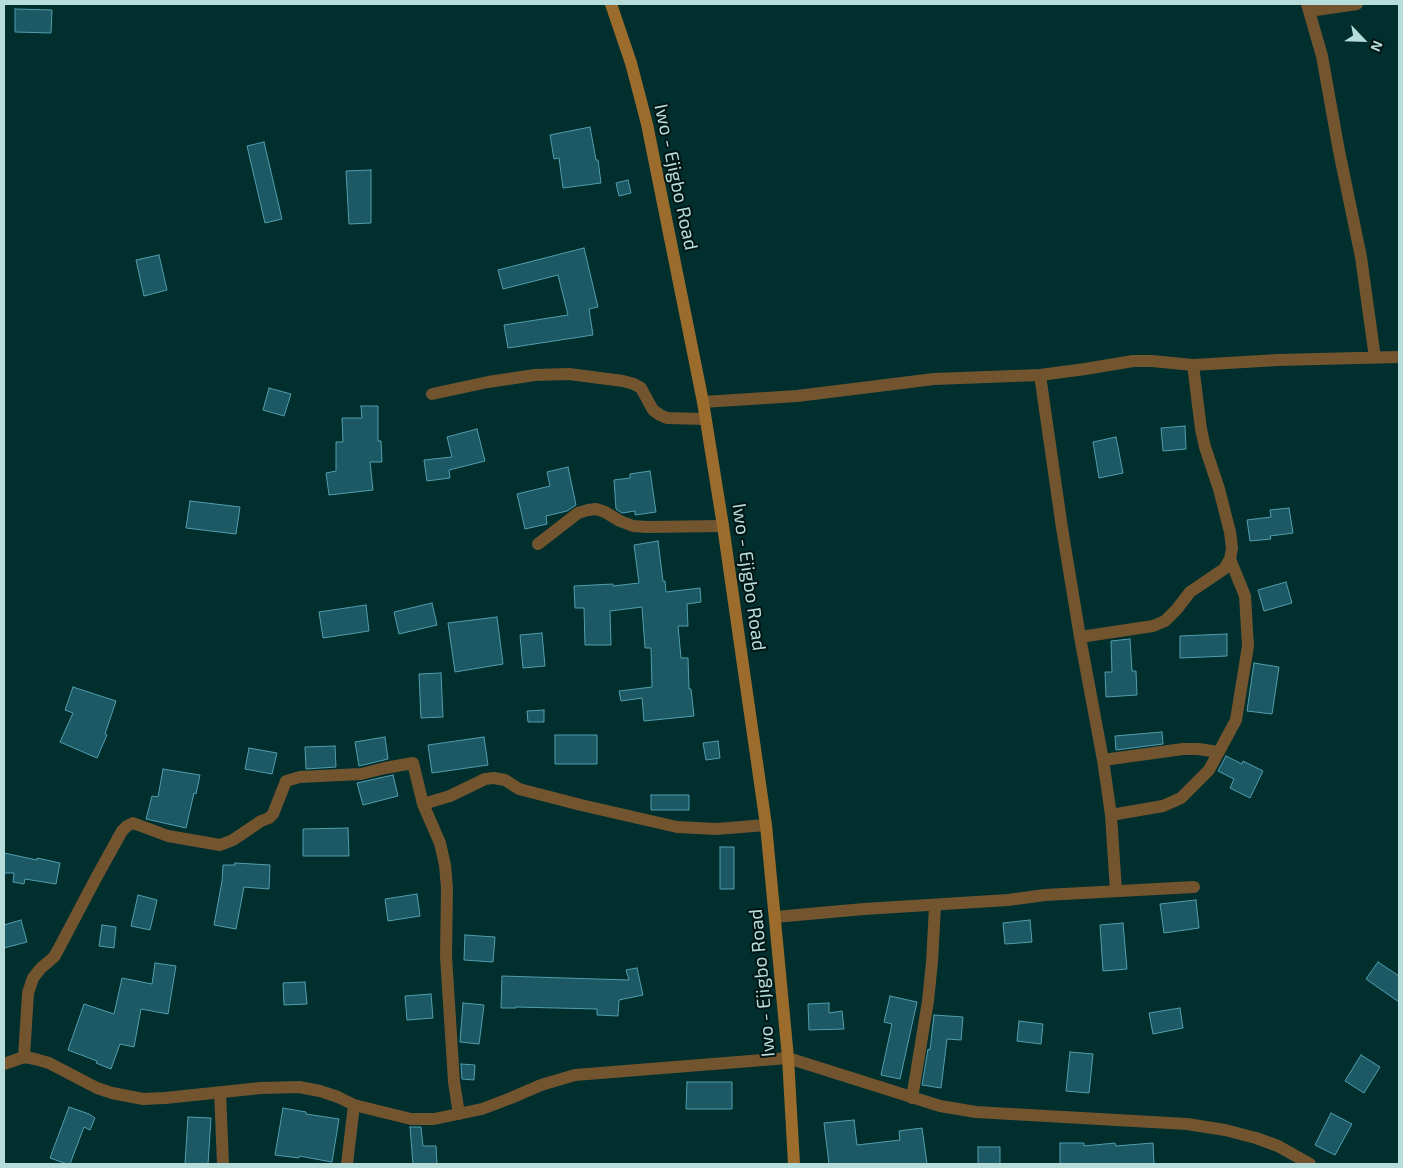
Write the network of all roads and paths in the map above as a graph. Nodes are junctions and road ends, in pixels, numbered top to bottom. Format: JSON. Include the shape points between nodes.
{"nodes":[{"id":1,"x":611,"y":4,"type":"edge"},
{"id":2,"x":1357,"y":4,"type":"edge"},
{"id":3,"x":1308,"y":7,"type":"edge"},
{"id":4,"x":1399,"y":357,"type":"edge"},
{"id":5,"x":1375,"y":358,"type":"junction"},
{"id":6,"x":1193,"y":365,"type":"junction"},
{"id":7,"x":1040,"y":375,"type":"junction"},
{"id":8,"x":432,"y":394,"type":"dead end"},
{"id":9,"x":703,"y":402,"type":"junction"},
{"id":10,"x":705,"y":420,"type":"junction"},
{"id":11,"x":723,"y":526,"type":"junction"},
{"id":12,"x":538,"y":544,"type":"dead end"},
{"id":13,"x":1230,"y":559,"type":"junction"},
{"id":14,"x":1080,"y":637,"type":"junction"},
{"id":15,"x":1219,"y":752,"type":"junction"},
{"id":16,"x":1103,"y":760,"type":"junction"},
{"id":17,"x":423,"y":804,"type":"junction"},
{"id":18,"x":1111,"y":815,"type":"junction"},
{"id":19,"x":766,"y":825,"type":"junction"},
{"id":20,"x":1194,"y":888,"type":"dead end"},
{"id":21,"x":1116,"y":891,"type":"junction"},
{"id":22,"x":934,"y":906,"type":"junction"},
{"id":23,"x":775,"y":917,"type":"junction"},
{"id":24,"x":24,"y":1057,"type":"junction"},
{"id":25,"x":788,"y":1058,"type":"junction"},
{"id":26,"x":4,"y":1064,"type":"edge"},
{"id":27,"x":220,"y":1092,"type":"junction"},
{"id":28,"x":912,"y":1098,"type":"junction"},
{"id":29,"x":354,"y":1105,"type":"junction"},
{"id":30,"x":459,"y":1114,"type":"junction"},
{"id":31,"x":223,"y":1164,"type":"edge"},
{"id":32,"x":347,"y":1164,"type":"edge"},
{"id":33,"x":794,"y":1164,"type":"edge"},
{"id":34,"x":1310,"y":1164,"type":"edge"}],
"edges":[{"from":1,"to":9,"type":"main road","name":"Iwo - Ejigbo Road","via":[[647,124]]},
{"from":2,"to":3,"type":"street"},
{"from":3,"to":5,"type":"street","via":[[1322,56],[1361,257]]},
{"from":4,"to":5,"type":"street"},
{"from":5,"to":6,"type":"street"},
{"from":6,"to":7,"type":"street","via":[[1132,361]]},
{"from":6,"to":13,"type":"street","via":[[1200,429],[1230,532]]},
{"from":7,"to":9,"type":"street","via":[[934,379],[797,396]]},
{"from":7,"to":14,"type":"street"},
{"from":8,"to":10,"type":"street","via":[[535,375],[570,374],[634,384],[641,388],[653,410],[660,415]]},
{"from":9,"to":10,"type":"main road","name":"Iwo - Ejigbo Road"},
{"from":10,"to":11,"type":"main road","name":"Iwo - Ejigbo Road"},
{"from":11,"to":12,"type":"street","via":[[633,526],[596,509],[578,513]]},
{"from":11,"to":19,"type":"main road","name":"Iwo - Ejigbo Road"},
{"from":13,"to":14,"type":"street","via":[[1224,569],[1190,592],[1165,621],[1153,626]]},
{"from":13,"to":15,"type":"street","via":[[1245,596],[1248,646],[1236,720]]},
{"from":14,"to":16,"type":"street"},
{"from":15,"to":16,"type":"street","via":[[1198,749]]},
{"from":15,"to":18,"type":"street","via":[[1209,770],[1181,798],[1163,806]]},
{"from":16,"to":18,"type":"street"},
{"from":17,"to":19,"type":"street","via":[[494,778],[505,780],[520,790],[677,827],[716,830]]},
{"from":17,"to":24,"type":"street","via":[[413,763],[361,774],[300,777],[286,781],[274,814],[220,845],[168,836],[133,823],[127,826],[54,957],[33,978],[28,993]]},
{"from":17,"to":30,"type":"street","via":[[440,843],[445,865],[446,956]]},
{"from":18,"to":21,"type":"street"},
{"from":19,"to":23,"type":"main road","name":"Iwo - Ejigbo Road"},
{"from":20,"to":21,"type":"street"},
{"from":21,"to":22,"type":"street"},
{"from":22,"to":23,"type":"street"},
{"from":22,"to":28,"type":"street","via":[[928,1001]]},
{"from":23,"to":25,"type":"main road","name":"Iwo - Ejigbo Road"},
{"from":24,"to":26,"type":"street"},
{"from":24,"to":27,"type":"street","via":[[50,1063],[97,1088],[143,1099]]},
{"from":25,"to":28,"type":"street"},
{"from":25,"to":30,"type":"street","via":[[575,1076],[541,1084],[482,1109]]},
{"from":25,"to":33,"type":"main road","name":"Iwo - Ejigbo Road"},
{"from":27,"to":29,"type":"street","via":[[299,1087],[320,1091]]},
{"from":27,"to":31,"type":"street"},
{"from":28,"to":34,"type":"street","via":[[976,1112],[1188,1124],[1225,1130],[1278,1146]]},
{"from":29,"to":30,"type":"street","via":[[411,1119]]},
{"from":29,"to":32,"type":"street"}]}
